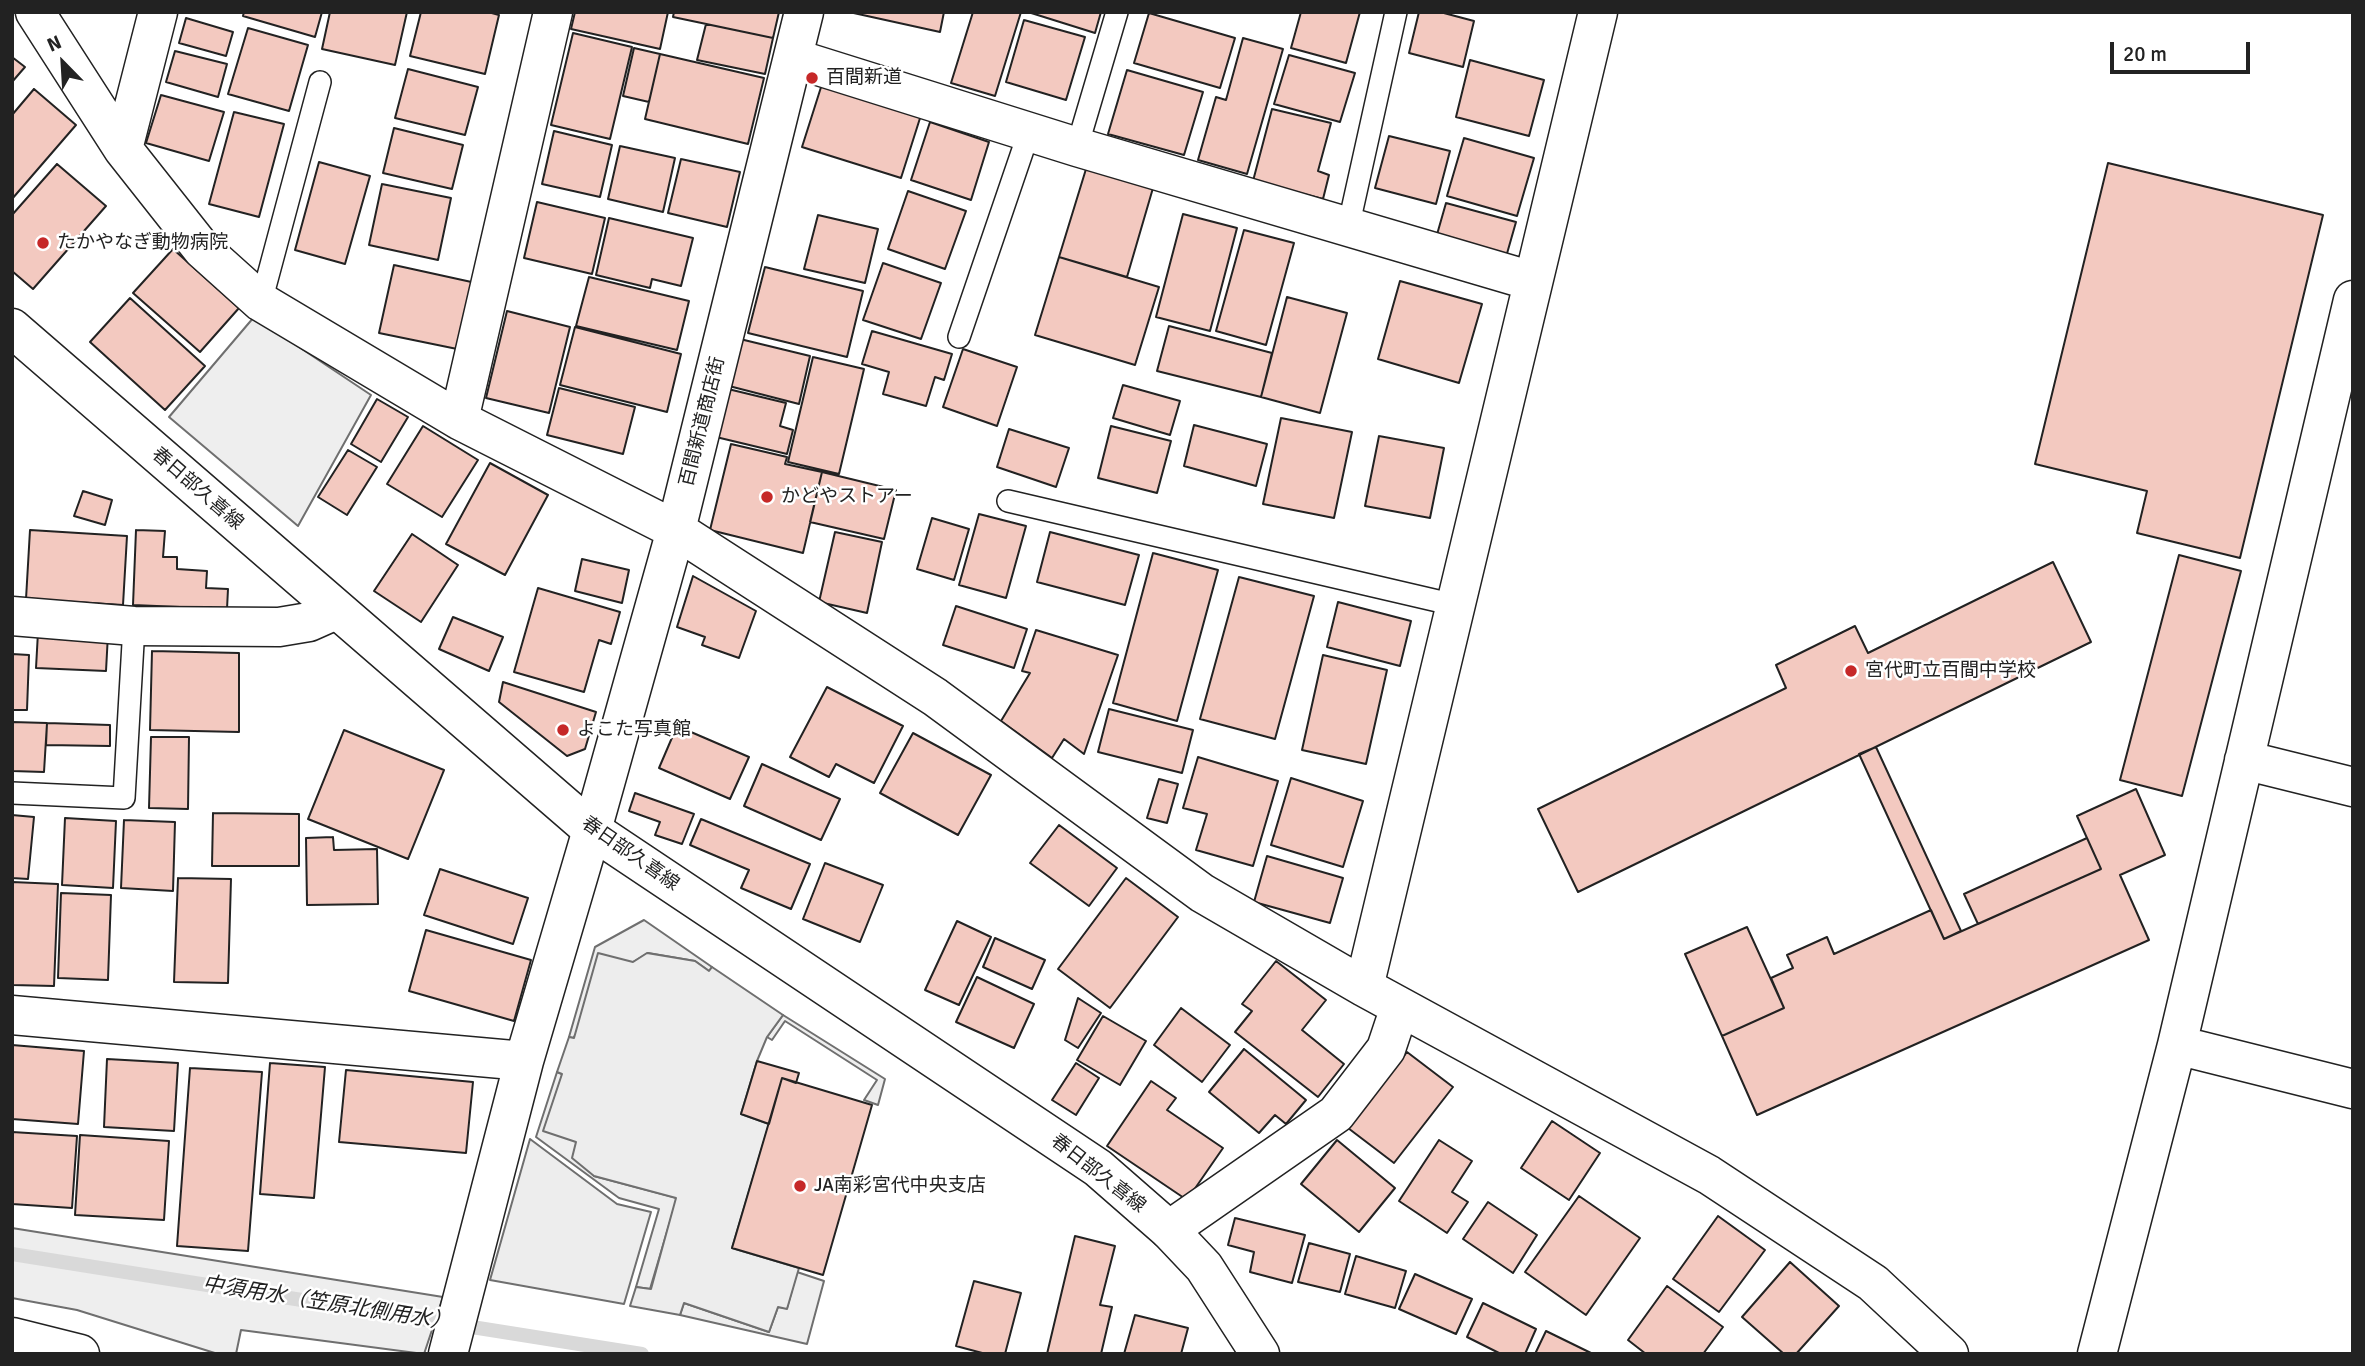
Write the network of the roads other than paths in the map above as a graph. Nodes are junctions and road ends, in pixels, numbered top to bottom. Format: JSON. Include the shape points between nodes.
{"nodes":[{"id":1,"x":35,"y":12,"type":"edge"},
{"id":2,"x":158,"y":12,"type":"edge"},
{"id":3,"x":553,"y":12,"type":"edge"},
{"id":4,"x":804,"y":12,"type":"edge"},
{"id":5,"x":1116,"y":12,"type":"edge"},
{"id":6,"x":1396,"y":12,"type":"edge"},
{"id":7,"x":1598,"y":12,"type":"edge"},
{"id":8,"x":793,"y":58,"type":"junction"},
{"id":9,"x":320,"y":82,"type":"dead end"},
{"id":10,"x":1029,"y":132,"type":"junction"},
{"id":11,"x":1077,"y":147,"type":"junction"},
{"id":12,"x":123,"y":149,"type":"junction"},
{"id":13,"x":1348,"y":228,"type":"junction"},
{"id":14,"x":1532,"y":281,"type":"junction"},
{"id":15,"x":2353,"y":300,"type":"edge"},
{"id":16,"x":261,"y":302,"type":"junction"},
{"id":17,"x":12,"y":328,"type":"edge"},
{"id":18,"x":959,"y":337,"type":"dead end"},
{"id":19,"x":2342,"y":394,"type":"edge"},
{"id":20,"x":459,"y":420,"type":"junction"},
{"id":21,"x":1008,"y":501,"type":"dead end"},
{"id":22,"x":676,"y":530,"type":"junction"},
{"id":23,"x":1455,"y":605,"type":"junction"},
{"id":24,"x":337,"y":610,"type":"junction"},
{"id":25,"x":12,"y":616,"type":"edge"},
{"id":26,"x":135,"y":626,"type":"junction"},
{"id":27,"x":2244,"y":760,"type":"junction"},
{"id":28,"x":2353,"y":787,"type":"edge"},
{"id":29,"x":12,"y":793,"type":"edge"},
{"id":30,"x":592,"y":830,"type":"junction"},
{"id":31,"x":1364,"y":987,"type":"junction"},
{"id":32,"x":1400,"y":1007,"type":"junction"},
{"id":33,"x":12,"y":1015,"type":"edge"},
{"id":34,"x":2177,"y":1045,"type":"junction"},
{"id":35,"x":524,"y":1061,"type":"junction"},
{"id":36,"x":2353,"y":1088,"type":"edge"},
{"id":37,"x":1169,"y":1230,"type":"junction"},
{"id":38,"x":12,"y":1337,"type":"edge"},
{"id":39,"x":80,"y":1354,"type":"edge"},
{"id":40,"x":448,"y":1354,"type":"edge"},
{"id":41,"x":1260,"y":1354,"type":"edge"},
{"id":42,"x":1949,"y":1354,"type":"edge"},
{"id":43,"x":2097,"y":1354,"type":"edge"}],
"edges":[{"from":1,"to":12,"type":"street"},
{"from":2,"to":12,"type":"street"},
{"from":3,"to":20,"type":"street"},
{"from":4,"to":8,"type":"street","name":"百間新道商店街"},
{"from":5,"to":11,"type":"lane"},
{"from":6,"to":13,"type":"lane"},
{"from":7,"to":14,"type":"street"},
{"from":8,"to":10,"type":"street"},
{"from":8,"to":22,"type":"street","name":"百間新道商店街"},
{"from":9,"to":16,"type":"lane"},
{"from":10,"to":11,"type":"street"},
{"from":10,"to":18,"type":"lane"},
{"from":11,"to":13,"type":"street"},
{"from":12,"to":16,"type":"street","via":[[202,249]]},
{"from":13,"to":14,"type":"street"},
{"from":14,"to":23,"type":"street"},
{"from":15,"to":19,"type":"street"},
{"from":16,"to":20,"type":"street"},
{"from":17,"to":24,"type":"street","name":"春日部久喜線"},
{"from":19,"to":27,"type":"street"},
{"from":20,"to":22,"type":"street"},
{"from":21,"to":23,"type":"lane"},
{"from":22,"to":30,"type":"street","name":"百間新道商店街"},
{"from":22,"to":31,"type":"street","via":[[935,697],[1202,893]]},
{"from":23,"to":31,"type":"street"},
{"from":24,"to":26,"type":"street","via":[[309,622],[279,627]]},
{"from":24,"to":30,"type":"street","name":"春日部久喜線"},
{"from":25,"to":26,"type":"street"},
{"from":26,"to":29,"type":"lane","via":[[124,798]]},
{"from":27,"to":28,"type":"street"},
{"from":27,"to":34,"type":"street"},
{"from":30,"to":35,"type":"street","name":"百間新道商店街"},
{"from":30,"to":37,"type":"street","name":"春日部久喜線","via":[[1098,1168]]},
{"from":31,"to":32,"type":"street"},
{"from":32,"to":37,"type":"street","via":[[1387,1049],[1336,1114]]},
{"from":32,"to":42,"type":"street","via":[[1709,1175],[1873,1283]]},
{"from":33,"to":35,"type":"street"},
{"from":34,"to":36,"type":"street"},
{"from":34,"to":43,"type":"street"},
{"from":35,"to":40,"type":"street","name":"百間新道商店街"},
{"from":37,"to":41,"type":"street","name":"春日部久喜線","via":[[1204,1268]]},
{"from":38,"to":39,"type":"street"}]}
